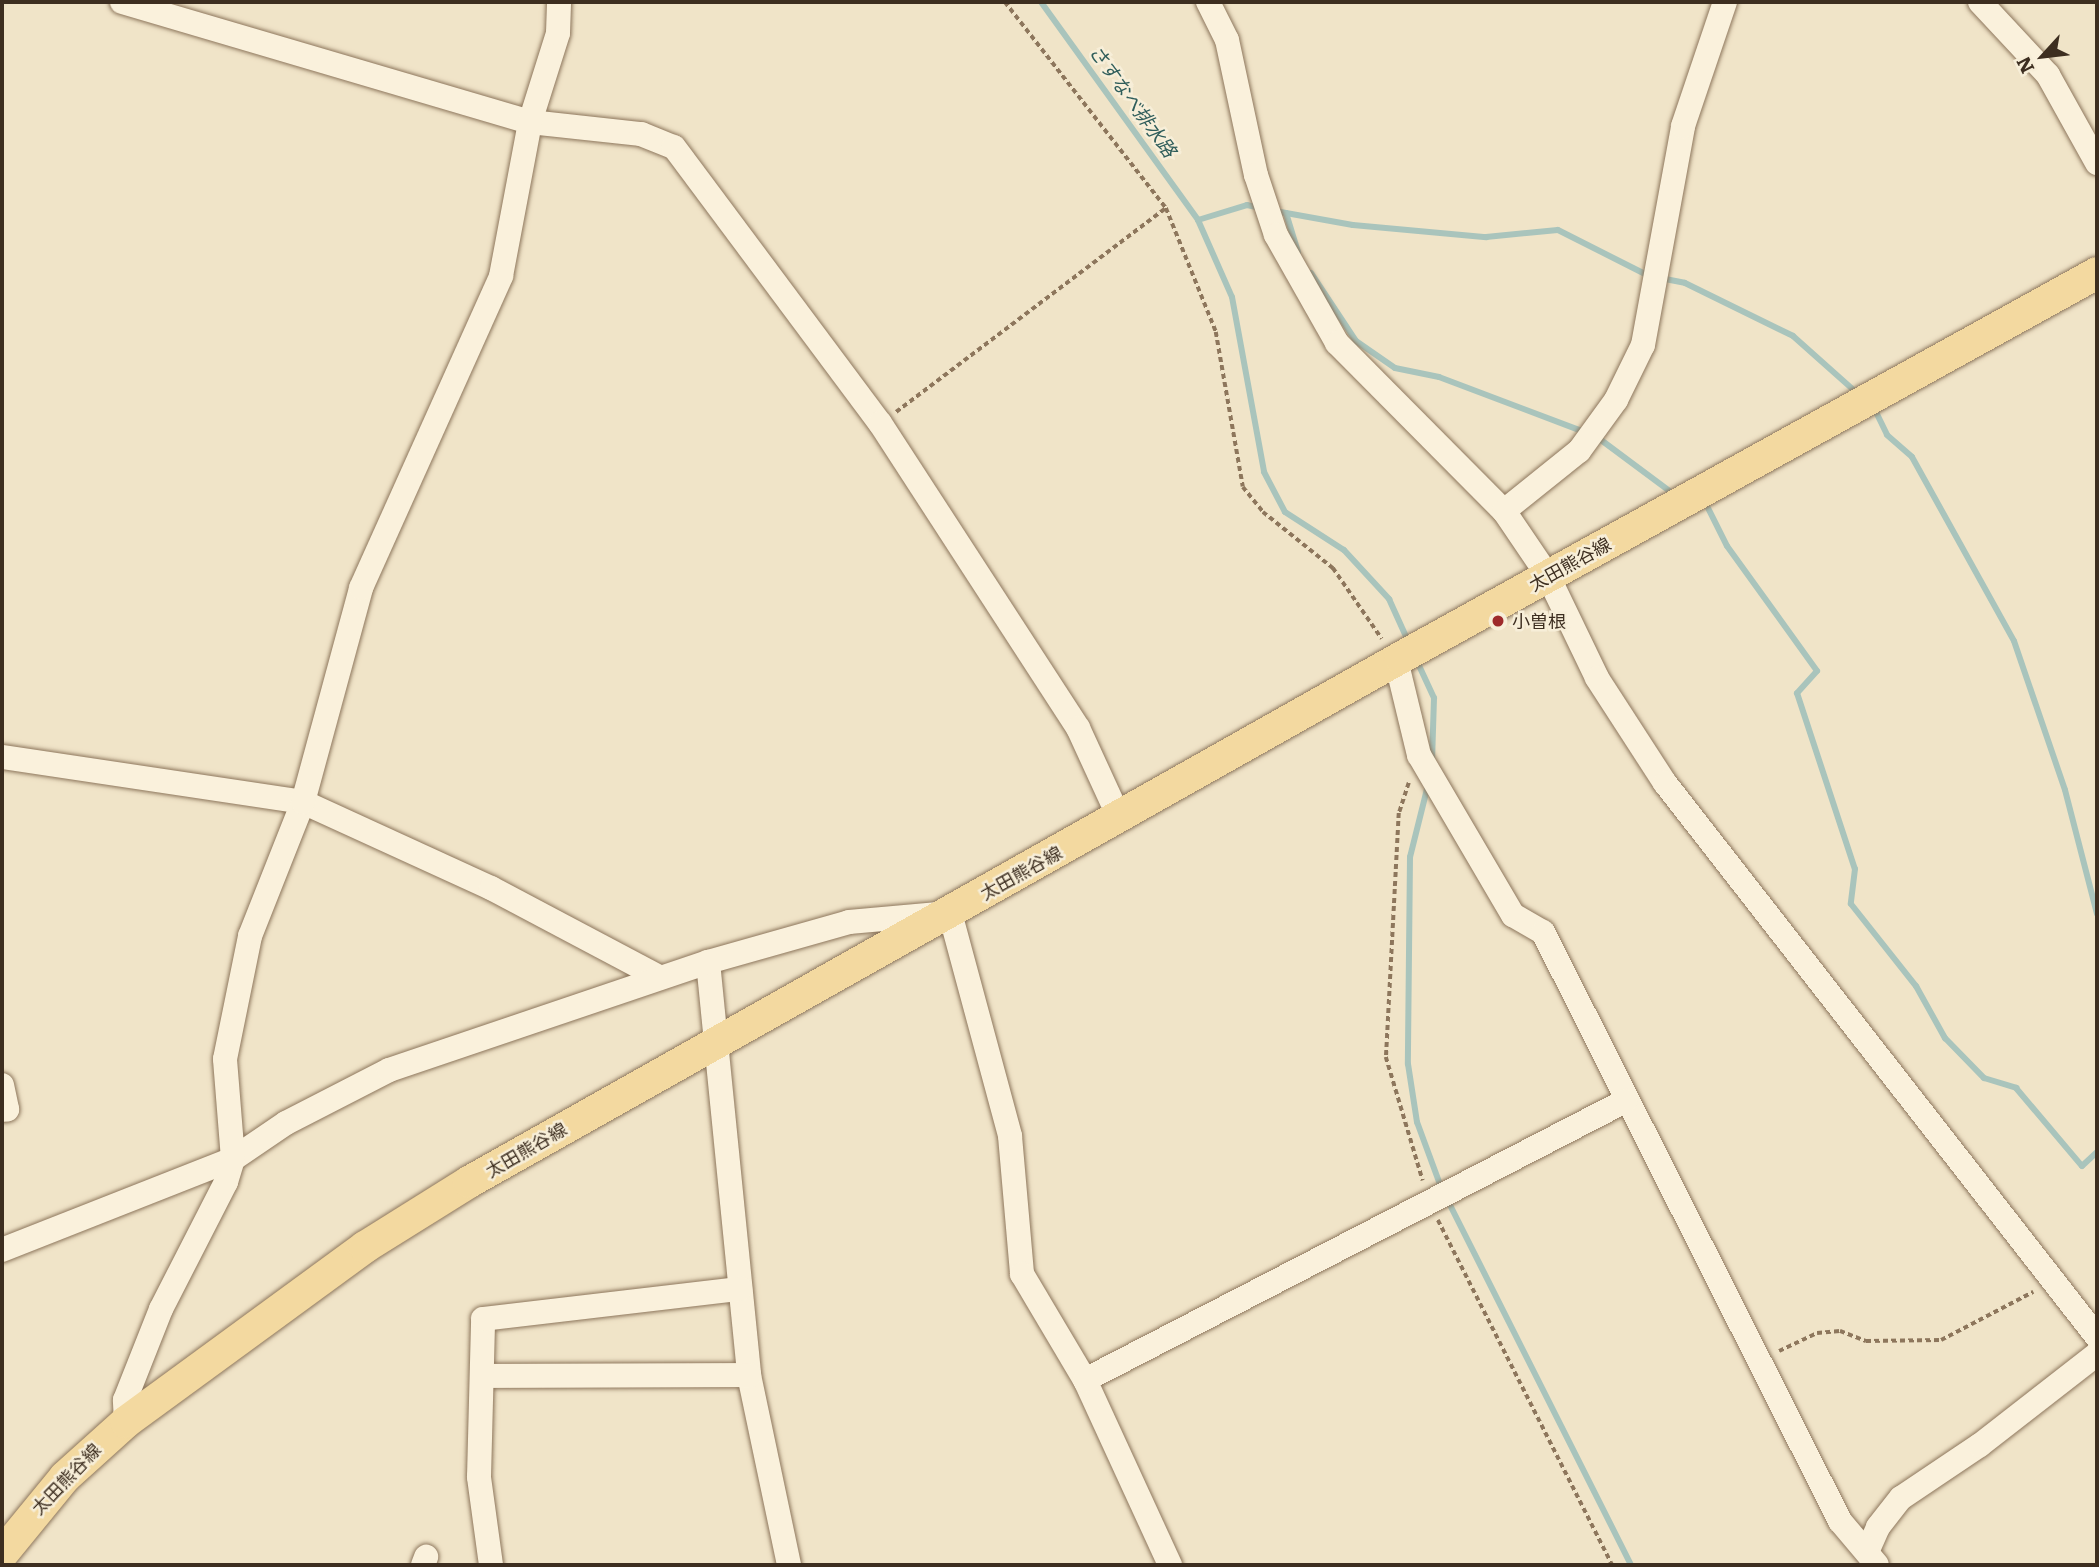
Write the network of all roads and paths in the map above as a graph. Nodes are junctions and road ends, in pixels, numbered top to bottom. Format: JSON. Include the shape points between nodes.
{"nodes":[{"id":1,"x":122,"y":2,"type":"edge"},
{"id":2,"x":559,"y":2,"type":"edge"},
{"id":3,"x":1005,"y":2,"type":"edge"},
{"id":4,"x":1208,"y":2,"type":"edge"},
{"id":5,"x":1725,"y":2,"type":"edge"},
{"id":6,"x":1980,"y":2,"type":"edge"},
{"id":7,"x":530,"y":122,"type":"junction"},
{"id":8,"x":2097,"y":163,"type":"edge"},
{"id":9,"x":1166,"y":208,"type":"junction"},
{"id":10,"x":2097,"y":273,"type":"edge"},
{"id":11,"x":880,"y":424,"type":"junction"},
{"id":12,"x":1504,"y":511,"type":"junction"},
{"id":13,"x":1548,"y":576,"type":"junction"},
{"id":14,"x":1407,"y":654,"type":"junction"},
{"id":15,"x":2,"y":757,"type":"edge"},
{"id":16,"x":303,"y":802,"type":"junction"},
{"id":17,"x":1119,"y":817,"type":"junction"},
{"id":18,"x":950,"y":913,"type":"junction"},
{"id":19,"x":708,"y":962,"type":"junction"},
{"id":20,"x":657,"y":976,"type":"junction"},
{"id":21,"x":714,"y":1042,"type":"junction"},
{"id":22,"x":2,"y":1085,"type":"edge"},
{"id":23,"x":1625,"y":1101,"type":"junction"},
{"id":24,"x":2,"y":1110,"type":"edge"},
{"id":25,"x":233,"y":1160,"type":"junction"},
{"id":26,"x":3,"y":1245,"type":"edge"},
{"id":27,"x":2053,"y":1280,"type":"junction"},
{"id":28,"x":740,"y":1289,"type":"junction"},
{"id":29,"x":2097,"y":1337,"type":"edge"},
{"id":30,"x":2097,"y":1354,"type":"edge"},
{"id":31,"x":1758,"y":1361,"type":"junction"},
{"id":32,"x":749,"y":1375,"type":"junction"},
{"id":33,"x":482,"y":1376,"type":"junction"},
{"id":34,"x":1085,"y":1380,"type":"junction"},
{"id":35,"x":126,"y":1422,"type":"junction"},
{"id":36,"x":2,"y":1553,"type":"edge"},
{"id":37,"x":1872,"y":1559,"type":"edge"},
{"id":38,"x":491,"y":1565,"type":"edge"},
{"id":39,"x":789,"y":1565,"type":"edge"},
{"id":40,"x":1170,"y":1565,"type":"edge"}],
"edges":[{"from":1,"to":7,"type":"street"},
{"from":2,"to":7,"type":"street","via":[[558,33]]},
{"from":3,"to":9,"type":"path"},
{"from":4,"to":12,"type":"street","via":[[1227,40],[1272,224],[1298,281],[1337,343]]},
{"from":5,"to":12,"type":"street","via":[[1684,126],[1643,345],[1616,400],[1583,446]]},
{"from":6,"to":8,"type":"street","via":[[2048,75]]},
{"from":7,"to":11,"type":"street","via":[[641,134],[674,147]]},
{"from":7,"to":16,"type":"street","via":[[501,276],[361,588]]},
{"from":9,"to":11,"type":"path"},
{"from":9,"to":14,"type":"path","via":[[1216,332],[1243,486],[1263,512],[1333,568]]},
{"from":10,"to":13,"type":"main road","name":"太田熊谷線"},
{"from":11,"to":17,"type":"street","via":[[1079,728]]},
{"from":12,"to":13,"type":"street"},
{"from":13,"to":14,"type":"main road","name":"太田熊谷線"},
{"from":13,"to":27,"type":"street","via":[[1597,678],[1665,783]]},
{"from":14,"to":17,"type":"main road","name":"太田熊谷線"},
{"from":14,"to":23,"type":"street","via":[[1419,755],[1513,915],[1543,932]]},
{"from":15,"to":16,"type":"street"},
{"from":16,"to":20,"type":"street","via":[[491,888]]},
{"from":16,"to":25,"type":"street","via":[[250,936],[225,1059]]},
{"from":17,"to":18,"type":"main road","name":"太田熊谷線"},
{"from":18,"to":19,"type":"street","via":[[849,922]]},
{"from":18,"to":21,"type":"main road","name":"太田熊谷線"},
{"from":18,"to":34,"type":"street","via":[[1010,1136],[1022,1274]]},
{"from":19,"to":20,"type":"street"},
{"from":19,"to":21,"type":"street"},
{"from":20,"to":25,"type":"street","via":[[389,1070],[286,1123]]},
{"from":21,"to":28,"type":"street"},
{"from":21,"to":35,"type":"main road","name":"太田熊谷線","via":[[365,1247]]},
{"from":22,"to":24,"type":"street","via":[[7,1109]]},
{"from":23,"to":31,"type":"street"},
{"from":23,"to":34,"type":"street"},
{"from":25,"to":26,"type":"street"},
{"from":25,"to":35,"type":"street","via":[[161,1308],[125,1400]]},
{"from":27,"to":29,"type":"street"},
{"from":27,"to":31,"type":"path","via":[[1941,1340],[1866,1341],[1840,1331],[1829,1332]]},
{"from":28,"to":32,"type":"street"},
{"from":28,"to":33,"type":"street","via":[[483,1319]]},
{"from":30,"to":37,"type":"street","via":[[1980,1445],[1901,1498],[1878,1528]]},
{"from":31,"to":37,"type":"street","via":[[1840,1521]]},
{"from":32,"to":33,"type":"street"},
{"from":32,"to":39,"type":"street"},
{"from":33,"to":38,"type":"street","via":[[479,1477]]},
{"from":34,"to":40,"type":"street"},
{"from":35,"to":36,"type":"main road","name":"太田熊谷線","via":[[65,1478]]}]}
